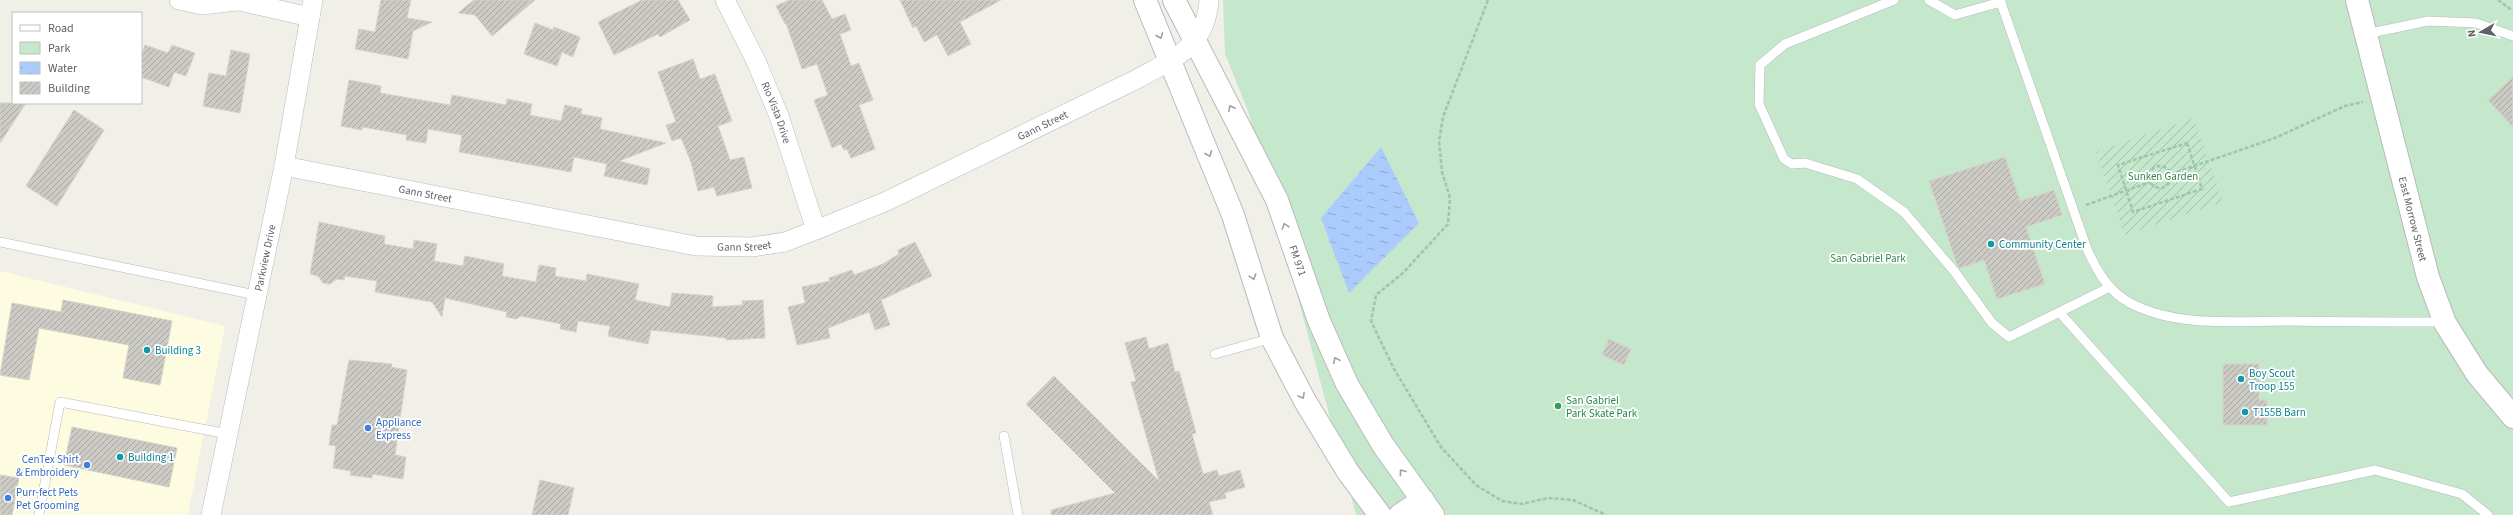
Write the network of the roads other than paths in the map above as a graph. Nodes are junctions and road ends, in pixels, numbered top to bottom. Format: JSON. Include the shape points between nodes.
{"nodes":[{"id":1,"x":179,"y":0,"type":"edge"},
{"id":2,"x":235,"y":0,"type":"edge"},
{"id":3,"x":725,"y":0,"type":"edge"},
{"id":4,"x":1145,"y":0,"type":"edge"},
{"id":5,"x":1174,"y":0,"type":"edge"},
{"id":6,"x":1209,"y":0,"type":"edge"},
{"id":7,"x":1894,"y":0,"type":"edge"},
{"id":8,"x":1929,"y":0,"type":"edge"},
{"id":9,"x":2357,"y":0,"type":"edge"},
{"id":10,"x":2000,"y":1,"type":"edge"},
{"id":11,"x":311,"y":8,"type":"edge"},
{"id":12,"x":2364,"y":35,"type":"junction"},
{"id":13,"x":2513,"y":36,"type":"edge"},
{"id":14,"x":1196,"y":42,"type":"junction"},
{"id":15,"x":1171,"y":60,"type":"junction"},
{"id":16,"x":284,"y":166,"type":"junction"},
{"id":17,"x":816,"y":230,"type":"junction"},
{"id":18,"x":0,"y":242,"type":"edge"},
{"id":19,"x":2110,"y":287,"type":"junction"},
{"id":20,"x":256,"y":295,"type":"junction"},
{"id":21,"x":2060,"y":313,"type":"junction"},
{"id":22,"x":2445,"y":322,"type":"junction"},
{"id":23,"x":1272,"y":338,"type":"junction"},
{"id":24,"x":1215,"y":354,"type":"dead end"},
{"id":25,"x":2513,"y":417,"type":"edge"},
{"id":26,"x":228,"y":434,"type":"junction"},
{"id":27,"x":1004,"y":436,"type":"dead end"},
{"id":28,"x":1428,"y":508,"type":"edge"},
{"id":29,"x":39,"y":515,"type":"edge"},
{"id":30,"x":211,"y":515,"type":"edge"},
{"id":31,"x":1018,"y":515,"type":"edge"},
{"id":32,"x":1380,"y":515,"type":"edge"},
{"id":33,"x":1400,"y":515,"type":"edge"},
{"id":34,"x":2488,"y":515,"type":"edge"}],
"edges":[{"from":1,"to":2,"type":"street","via":[[202,5]]},
{"from":2,"to":11,"type":"street"},
{"from":3,"to":17,"type":"street","name":"Rio Vista Drive","via":[[756,61],[779,116]]},
{"from":4,"to":15,"type":"main road","one_way":true},
{"from":5,"to":14,"type":"main road","name":"FM 971","number":"FM 971"},
{"from":6,"to":14,"type":"street","via":[[1208,14]]},
{"from":7,"to":21,"type":"lane","via":[[1785,44],[1760,65],[1759,104],[1784,159],[1792,164],[1805,163],[1857,179],[1904,212],[1954,271],[1992,323],[2009,337]]},
{"from":8,"to":10,"type":"lane","via":[[1955,15]]},
{"from":9,"to":12,"type":"main road","name":"East Morrow Street"},
{"from":10,"to":19,"type":"lane","via":[[2087,249]]},
{"from":11,"to":16,"type":"street","name":"Parkview Drive"},
{"from":12,"to":13,"type":"lane","via":[[2428,21],[2476,23]]},
{"from":12,"to":22,"type":"main road","name":"East Morrow Street","via":[[2428,277]]},
{"from":14,"to":15,"type":"street","name":"Gann Street"},
{"from":28,"to":14,"type":"main road","name":"FM 971","number":"FM 971","one_way":true,"via":[[1383,445],[1347,384],[1319,321],[1277,200]]},
{"from":15,"to":17,"type":"street","name":"Gann Street","via":[[887,201]]},
{"from":15,"to":23,"type":"main road","one_way":true,"via":[[1233,215]]},
{"from":16,"to":17,"type":"street","name":"Gann Street","via":[[696,246],[752,247],[785,242]]},
{"from":16,"to":20,"type":"street","name":"Parkview Drive"},
{"from":18,"to":20,"type":"lane"},
{"from":19,"to":21,"type":"lane"},
{"from":19,"to":22,"type":"lane","via":[[2129,302],[2152,312],[2202,320]]},
{"from":20,"to":26,"type":"street","name":"Parkview Drive"},
{"from":21,"to":34,"type":"lane","via":[[2229,502],[2375,470],[2462,494]]},
{"from":22,"to":25,"type":"main road","name":"East Morrow Street","via":[[2477,374]]},
{"from":23,"to":24,"type":"lane"},
{"from":23,"to":32,"type":"main road","one_way":true,"via":[[1305,402],[1348,472]]},
{"from":26,"to":29,"type":"lane","via":[[60,402]]},
{"from":26,"to":30,"type":"street","name":"Parkview Drive"},
{"from":27,"to":31,"type":"lane"},
{"from":28,"to":33,"type":"main road"}]}
